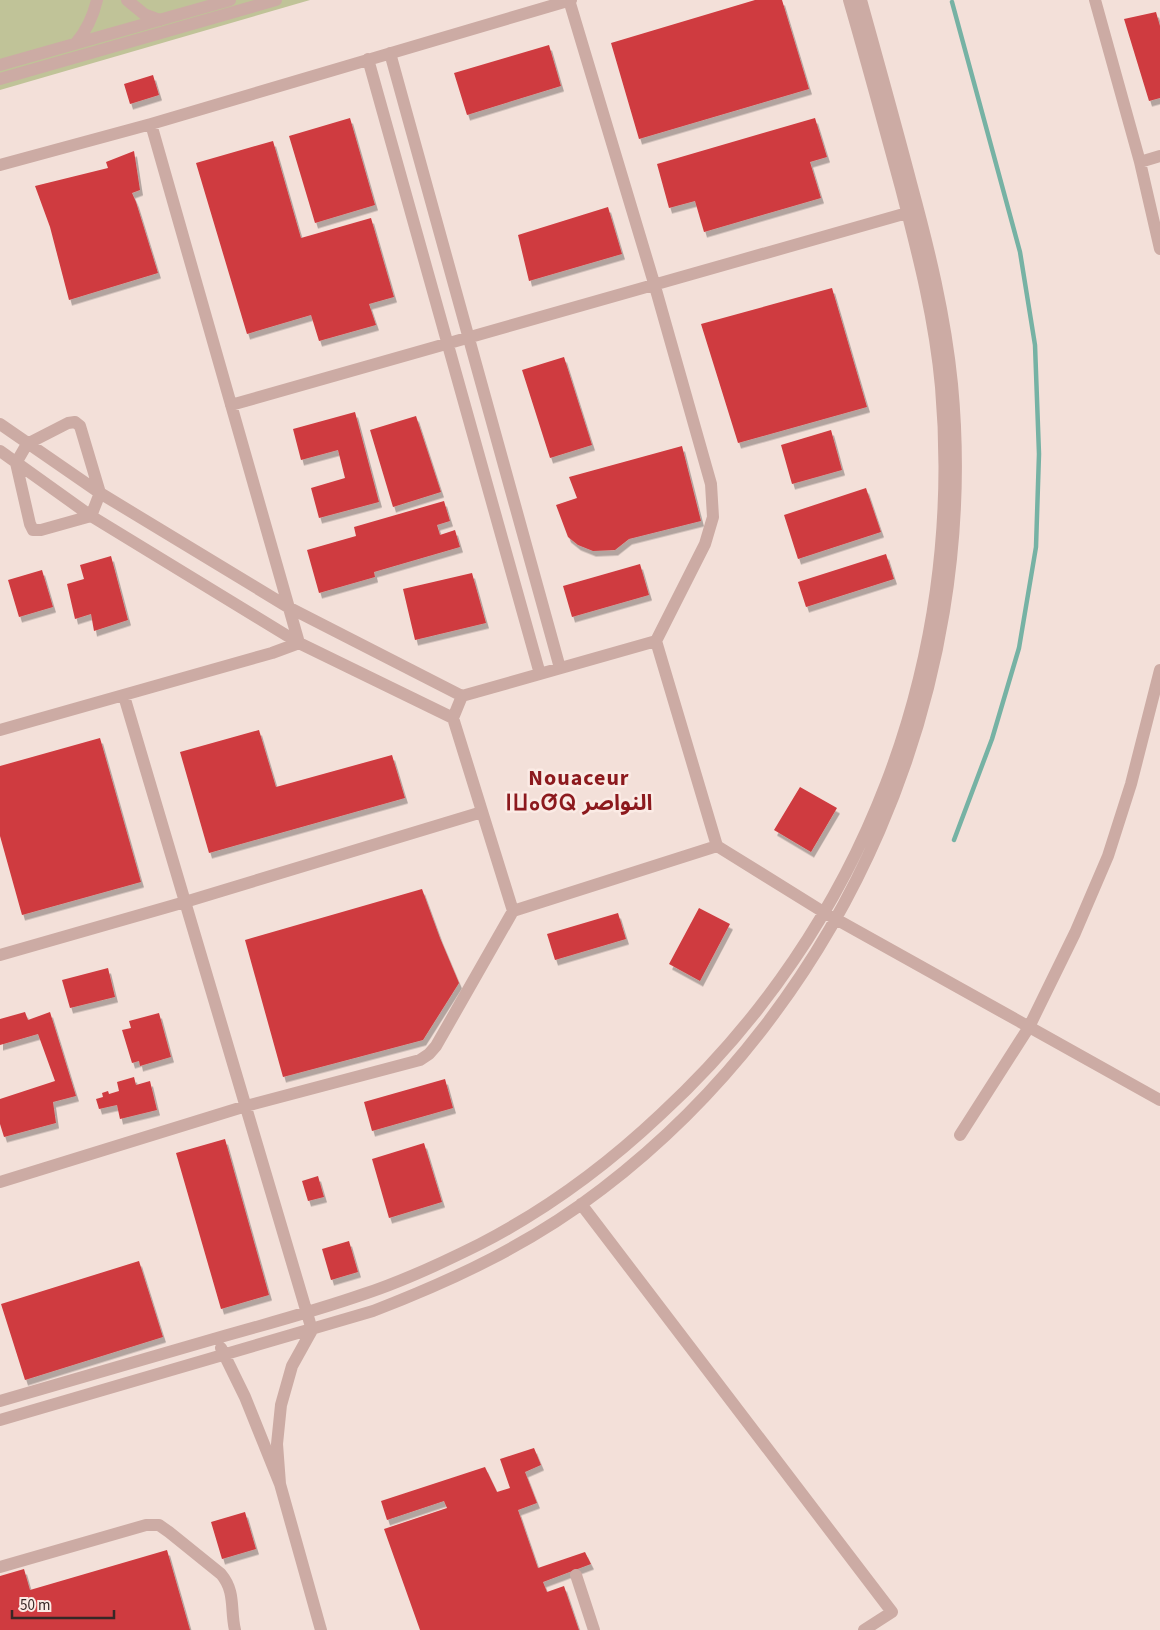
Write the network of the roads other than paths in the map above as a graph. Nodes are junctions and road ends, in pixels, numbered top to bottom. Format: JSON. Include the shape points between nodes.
{"nodes":[{"id":1,"x":97,"y":0,"type":"edge"},
{"id":2,"x":127,"y":0,"type":"edge"},
{"id":3,"x":230,"y":0,"type":"edge"},
{"id":4,"x":276,"y":0,"type":"edge"},
{"id":5,"x":570,"y":0,"type":"edge"},
{"id":6,"x":849,"y":0,"type":"edge"},
{"id":7,"x":1094,"y":0,"type":"edge"},
{"id":8,"x":860,"y":9,"type":"edge"},
{"id":9,"x":160,"y":20,"type":"junction"},
{"id":10,"x":76,"y":43,"type":"junction"},
{"id":11,"x":390,"y":53,"type":"junction"},
{"id":12,"x":368,"y":59,"type":"junction"},
{"id":13,"x":0,"y":65,"type":"edge"},
{"id":14,"x":0,"y":79,"type":"edge"},
{"id":15,"x":151,"y":124,"type":"junction"},
{"id":16,"x":1160,"y":156,"type":"edge"},
{"id":17,"x":1140,"y":162,"type":"junction"},
{"id":18,"x":0,"y":165,"type":"edge"},
{"id":19,"x":913,"y":211,"type":"junction"},
{"id":20,"x":1158,"y":232,"type":"edge"},
{"id":21,"x":1160,"y":250,"type":"edge"},
{"id":22,"x":654,"y":283,"type":"junction"},
{"id":23,"x":470,"y":338,"type":"junction"},
{"id":24,"x":448,"y":344,"type":"junction"},
{"id":25,"x":231,"y":405,"type":"junction"},
{"id":26,"x":0,"y":424,"type":"edge"},
{"id":27,"x":27,"y":444,"type":"junction"},
{"id":28,"x":0,"y":451,"type":"edge"},
{"id":29,"x":16,"y":463,"type":"junction"},
{"id":30,"x":100,"y":493,"type":"junction"},
{"id":31,"x":91,"y":516,"type":"junction"},
{"id":32,"x":288,"y":606,"type":"junction"},
{"id":33,"x":656,"y":641,"type":"junction"},
{"id":34,"x":299,"y":643,"type":"junction"},
{"id":35,"x":560,"y":668,"type":"junction"},
{"id":36,"x":1160,"y":670,"type":"edge"},
{"id":37,"x":540,"y":674,"type":"junction"},
{"id":38,"x":124,"y":696,"type":"junction"},
{"id":39,"x":462,"y":696,"type":"junction"},
{"id":40,"x":453,"y":718,"type":"junction"},
{"id":41,"x":0,"y":730,"type":"edge"},
{"id":42,"x":482,"y":812,"type":"junction"},
{"id":43,"x":717,"y":846,"type":"junction"},
{"id":44,"x":185,"y":902,"type":"junction"},
{"id":45,"x":513,"y":912,"type":"junction"},
{"id":46,"x":830,"y":916,"type":"junction"},
{"id":47,"x":0,"y":955,"type":"edge"},
{"id":48,"x":1029,"y":1027,"type":"junction"},
{"id":49,"x":1160,"y":1100,"type":"edge"},
{"id":50,"x":246,"y":1106,"type":"junction"},
{"id":51,"x":960,"y":1135,"type":"dead end"},
{"id":52,"x":0,"y":1182,"type":"edge"},
{"id":53,"x":581,"y":1204,"type":"junction"},
{"id":54,"x":306,"y":1313,"type":"junction"},
{"id":55,"x":312,"y":1330,"type":"junction"},
{"id":56,"x":216,"y":1339,"type":"junction"},
{"id":57,"x":224,"y":1355,"type":"junction"},
{"id":58,"x":0,"y":1401,"type":"edge"},
{"id":59,"x":0,"y":1420,"type":"edge"},
{"id":60,"x":280,"y":1484,"type":"junction"},
{"id":61,"x":0,"y":1567,"type":"edge"},
{"id":62,"x":576,"y":1575,"type":"dead end"},
{"id":63,"x":235,"y":1630,"type":"edge"},
{"id":64,"x":321,"y":1630,"type":"edge"},
{"id":65,"x":594,"y":1630,"type":"edge"},
{"id":66,"x":864,"y":1630,"type":"edge"}],
"edges":[{"from":1,"to":10,"type":"street","via":[[88,29]]},
{"from":2,"to":9,"type":"street","via":[[144,14]]},
{"from":3,"to":9,"type":"street"},
{"from":4,"to":14,"type":"street"},
{"from":5,"to":11,"type":"street"},
{"from":5,"to":22,"type":"street"},
{"from":6,"to":8,"type":"street"},
{"from":7,"to":17,"type":"street"},
{"from":8,"to":19,"type":"street"},
{"from":9,"to":10,"type":"street"},
{"from":10,"to":13,"type":"street"},
{"from":11,"to":12,"type":"street"},
{"from":11,"to":23,"type":"street"},
{"from":12,"to":15,"type":"street"},
{"from":12,"to":24,"type":"street"},
{"from":15,"to":18,"type":"street"},
{"from":15,"to":25,"type":"street"},
{"from":16,"to":17,"type":"street"},
{"from":17,"to":20,"type":"street"},
{"from":19,"to":22,"type":"street"},
{"from":19,"to":46,"type":"street","via":[[938,290],[950,365],[955,432],[950,479],[952,555],[936,630],[890,775]]},
{"from":20,"to":21,"type":"street"},
{"from":22,"to":23,"type":"street"},
{"from":22,"to":33,"type":"street","via":[[711,484],[713,517],[705,544]]},
{"from":23,"to":24,"type":"street"},
{"from":23,"to":35,"type":"street"},
{"from":24,"to":25,"type":"street"},
{"from":24,"to":37,"type":"street"},
{"from":25,"to":32,"type":"street"},
{"from":26,"to":27,"type":"street"},
{"from":27,"to":29,"type":"street"},
{"from":27,"to":30,"type":"street"},
{"from":27,"to":30,"type":"street","via":[[68,423],[79,424]]},
{"from":28,"to":29,"type":"street"},
{"from":29,"to":31,"type":"street"},
{"from":29,"to":31,"type":"street","via":[[33,530]]},
{"from":30,"to":31,"type":"street"},
{"from":30,"to":32,"type":"street"},
{"from":31,"to":34,"type":"street"},
{"from":32,"to":34,"type":"street"},
{"from":32,"to":39,"type":"street"},
{"from":33,"to":35,"type":"street"},
{"from":33,"to":43,"type":"street"},
{"from":34,"to":38,"type":"street"},
{"from":34,"to":40,"type":"street"},
{"from":35,"to":37,"type":"street"},
{"from":36,"to":48,"type":"street","via":[[1131,784],[1108,856]]},
{"from":37,"to":39,"type":"street"},
{"from":38,"to":41,"type":"street"},
{"from":38,"to":44,"type":"street"},
{"from":39,"to":40,"type":"street"},
{"from":40,"to":42,"type":"street"},
{"from":42,"to":44,"type":"street"},
{"from":42,"to":45,"type":"street"},
{"from":43,"to":45,"type":"street"},
{"from":43,"to":46,"type":"street"},
{"from":44,"to":47,"type":"street"},
{"from":44,"to":50,"type":"street"},
{"from":45,"to":50,"type":"street","via":[[429,1054],[420,1060]]},
{"from":46,"to":48,"type":"street"},
{"from":46,"to":53,"type":"street","via":[[821,946],[741,1058],[651,1150]]},
{"from":46,"to":54,"type":"street","via":[[728,1047],[685,1093],[589,1175],[537,1211],[426,1270],[367,1294]]},
{"from":48,"to":49,"type":"street"},
{"from":48,"to":51,"type":"street"},
{"from":50,"to":52,"type":"street"},
{"from":50,"to":54,"type":"street"},
{"from":53,"to":55,"type":"street","via":[[492,1259],[434,1287]]},
{"from":53,"to":66,"type":"street","via":[[892,1612]]},
{"from":54,"to":55,"type":"street"},
{"from":54,"to":56,"type":"street"},
{"from":55,"to":57,"type":"street"},
{"from":55,"to":60,"type":"street","via":[[292,1366],[281,1405],[277,1444]]},
{"from":56,"to":57,"type":"street"},
{"from":56,"to":58,"type":"street"},
{"from":57,"to":59,"type":"street"},
{"from":57,"to":60,"type":"street"},
{"from":60,"to":64,"type":"street"},
{"from":61,"to":63,"type":"street","via":[[146,1525],[159,1525],[225,1579],[232,1594]]},
{"from":62,"to":65,"type":"street"}]}
